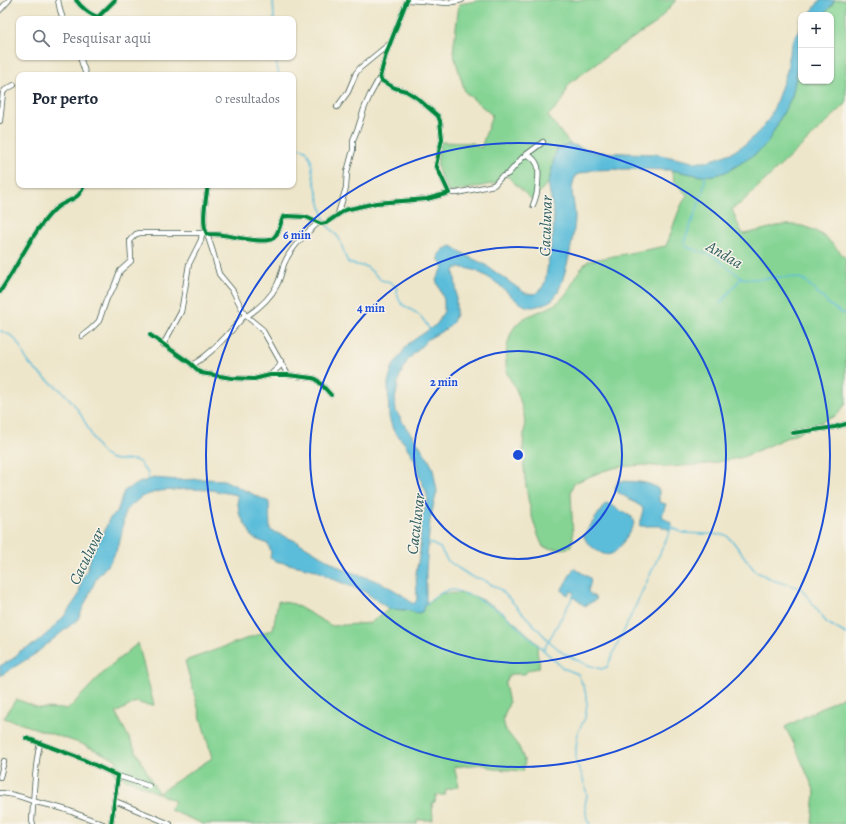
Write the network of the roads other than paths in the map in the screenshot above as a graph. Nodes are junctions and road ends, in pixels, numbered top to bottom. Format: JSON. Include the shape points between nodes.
{"nodes":[{"id":1,"x":9,"y":0,"type":"edge"},
{"id":2,"x":58,"y":0,"type":"edge"},
{"id":3,"x":76,"y":0,"type":"edge"},
{"id":4,"x":116,"y":0,"type":"edge"},
{"id":5,"x":408,"y":0,"type":"edge"},
{"id":6,"x":462,"y":0,"type":"edge"},
{"id":7,"x":0,"y":10,"type":"edge"},
{"id":8,"x":62,"y":16,"type":"edge"},
{"id":9,"x":94,"y":16,"type":"edge"},
{"id":10,"x":100,"y":16,"type":"edge"},
{"id":11,"x":390,"y":44,"type":"junction"},
{"id":12,"x":81,"y":60,"type":"edge"},
{"id":13,"x":85,"y":72,"type":"edge"},
{"id":14,"x":380,"y":77,"type":"junction"},
{"id":15,"x":14,"y":85,"type":"dead end"},
{"id":16,"x":337,"y":107,"type":"dead end"},
{"id":17,"x":0,"y":121,"type":"edge"},
{"id":18,"x":543,"y":142,"type":"dead end"},
{"id":19,"x":527,"y":154,"type":"junction"},
{"id":20,"x":83,"y":188,"type":"edge"},
{"id":21,"x":208,"y":188,"type":"edge"},
{"id":22,"x":449,"y":193,"type":"junction"},
{"id":23,"x":533,"y":205,"type":"dead end"},
{"id":24,"x":338,"y":214,"type":"junction"},
{"id":25,"x":318,"y":224,"type":"junction"},
{"id":26,"x":205,"y":233,"type":"junction"},
{"id":27,"x":0,"y":290,"type":"edge"},
{"id":28,"x":246,"y":316,"type":"junction"},
{"id":29,"x":82,"y":336,"type":"dead end"},
{"id":30,"x":150,"y":336,"type":"dead end"},
{"id":31,"x":164,"y":345,"type":"junction"},
{"id":32,"x":281,"y":362,"type":"junction"},
{"id":33,"x":192,"y":365,"type":"junction"},
{"id":34,"x":288,"y":375,"type":"junction"},
{"id":35,"x":270,"y":376,"type":"junction"},
{"id":36,"x":331,"y":396,"type":"dead end"},
{"id":37,"x":846,"y":424,"type":"edge"},
{"id":38,"x":793,"y":434,"type":"dead end"},
{"id":39,"x":26,"y":738,"type":"dead end"},
{"id":40,"x":40,"y":743,"type":"junction"},
{"id":41,"x":4,"y":761,"type":"dead end"},
{"id":42,"x":118,"y":776,"type":"junction"},
{"id":43,"x":0,"y":777,"type":"edge"},
{"id":44,"x":149,"y":786,"type":"dead end"},
{"id":45,"x":0,"y":793,"type":"edge"},
{"id":46,"x":34,"y":801,"type":"junction"},
{"id":47,"x":115,"y":801,"type":"junction"},
{"id":48,"x":32,"y":822,"type":"edge"},
{"id":49,"x":27,"y":824,"type":"edge"},
{"id":50,"x":104,"y":824,"type":"edge"},
{"id":51,"x":111,"y":824,"type":"edge"},
{"id":52,"x":170,"y":824,"type":"edge"}],
"edges":[{"from":1,"to":7,"type":"street"},
{"from":2,"to":8,"type":"street"},
{"from":3,"to":9,"type":"street"},
{"from":4,"to":10,"type":"street"},
{"from":5,"to":6,"type":"street","via":[[448,3]]},
{"from":5,"to":11,"type":"street"},
{"from":11,"to":14,"type":"street"},
{"from":11,"to":16,"type":"street","via":[[360,68]]},
{"from":12,"to":13,"type":"street"},
{"from":14,"to":22,"type":"street","via":[[382,81],[416,97],[438,116],[442,139],[436,165]]},
{"from":14,"to":24,"type":"street","via":[[370,95],[353,140],[346,187]]},
{"from":15,"to":17,"type":"street","via":[[3,93]]},
{"from":18,"to":19,"type":"street"},
{"from":19,"to":22,"type":"street","via":[[494,185]]},
{"from":19,"to":23,"type":"street","via":[[534,158],[539,171],[538,191]]},
{"from":20,"to":27,"type":"street","via":[[78,196],[60,205],[48,217]]},
{"from":21,"to":26,"type":"street"},
{"from":22,"to":24,"type":"street","via":[[427,199],[376,203],[351,208]]},
{"from":24,"to":25,"type":"street","via":[[326,223]]},
{"from":25,"to":26,"type":"street","via":[[306,217],[283,217],[278,233],[272,240]]},
{"from":25,"to":28,"type":"street","via":[[293,251],[285,263],[277,286],[262,306]]},
{"from":26,"to":28,"type":"street","via":[[219,274],[233,291]]},
{"from":26,"to":29,"type":"street","via":[[140,233],[132,237],[129,243],[132,257],[130,261],[120,271],[99,321]]},
{"from":26,"to":31,"type":"street","via":[[188,264],[180,312]]},
{"from":28,"to":32,"type":"street","via":[[262,329]]},
{"from":28,"to":33,"type":"street","via":[[220,343]]},
{"from":30,"to":31,"type":"street"},
{"from":31,"to":33,"type":"street"},
{"from":32,"to":34,"type":"street"},
{"from":32,"to":35,"type":"street"},
{"from":33,"to":35,"type":"street","via":[[201,373],[232,378],[254,379]]},
{"from":34,"to":35,"type":"street"},
{"from":34,"to":36,"type":"street","via":[[312,378]]},
{"from":37,"to":38,"type":"street"},
{"from":39,"to":40,"type":"street"},
{"from":40,"to":42,"type":"street"},
{"from":40,"to":46,"type":"street","via":[[34,780]]},
{"from":41,"to":43,"type":"street"},
{"from":42,"to":44,"type":"street"},
{"from":42,"to":47,"type":"street"},
{"from":45,"to":46,"type":"street"},
{"from":46,"to":48,"type":"street"},
{"from":46,"to":50,"type":"street","via":[[72,811]]},
{"from":47,"to":51,"type":"street"},
{"from":47,"to":52,"type":"street"},
{"from":48,"to":49,"type":"street"}]}
